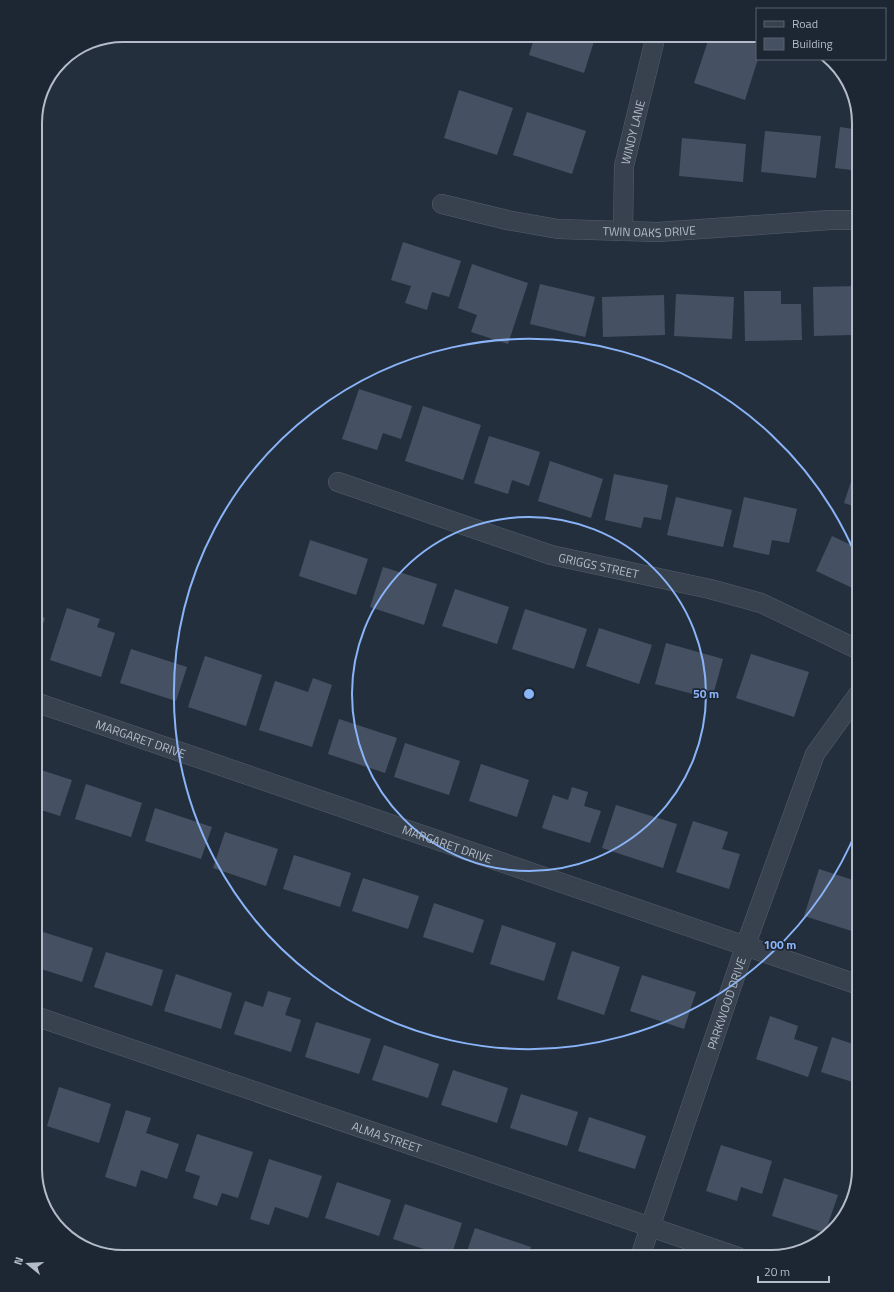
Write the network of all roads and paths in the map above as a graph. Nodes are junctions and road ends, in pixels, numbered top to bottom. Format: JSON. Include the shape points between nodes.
{"nodes":[{"id":1,"x":654,"y":42,"type":"edge"},
{"id":2,"x":442,"y":204,"type":"dead end"},
{"id":3,"x":852,"y":220,"type":"edge"},
{"id":4,"x":623,"y":231,"type":"junction"},
{"id":5,"x":338,"y":482,"type":"dead end"},
{"id":6,"x":852,"y":647,"type":"edge"},
{"id":7,"x":852,"y":703,"type":"edge"},
{"id":8,"x":42,"y":704,"type":"edge"},
{"id":9,"x":745,"y":947,"type":"junction"},
{"id":10,"x":852,"y":983,"type":"edge"},
{"id":11,"x":42,"y":1018,"type":"edge"},
{"id":12,"x":651,"y":1227,"type":"junction"},
{"id":13,"x":643,"y":1250,"type":"edge"},
{"id":14,"x":718,"y":1250,"type":"edge"}],
"edges":[{"from":1,"to":4,"type":"street","name":"WINDY LANE","via":[[624,166]]},
{"from":2,"to":4,"type":"street","name":"TWIN OAKS DRIVE","via":[[506,220],[558,228]]},
{"from":3,"to":4,"type":"street","name":"TWIN OAKS DRIVE","via":[[658,232]]},
{"from":5,"to":6,"type":"street","name":"GRIGGS STREET","via":[[551,554],[710,589],[761,603]]},
{"from":7,"to":9,"type":"street","name":"PARKWOOD DRIVE","via":[[815,754]]},
{"from":8,"to":9,"type":"street","name":"MARGARET DRIVE"},
{"from":9,"to":10,"type":"street","name":"MARGARET DRIVE"},
{"from":9,"to":12,"type":"street","name":"PARKWOOD DRIVE"},
{"from":11,"to":12,"type":"street","name":"ALMA STREET"},
{"from":12,"to":13,"type":"street","name":"PARKWOOD DRIVE"},
{"from":12,"to":14,"type":"street","name":"ALMA STREET"}]}
